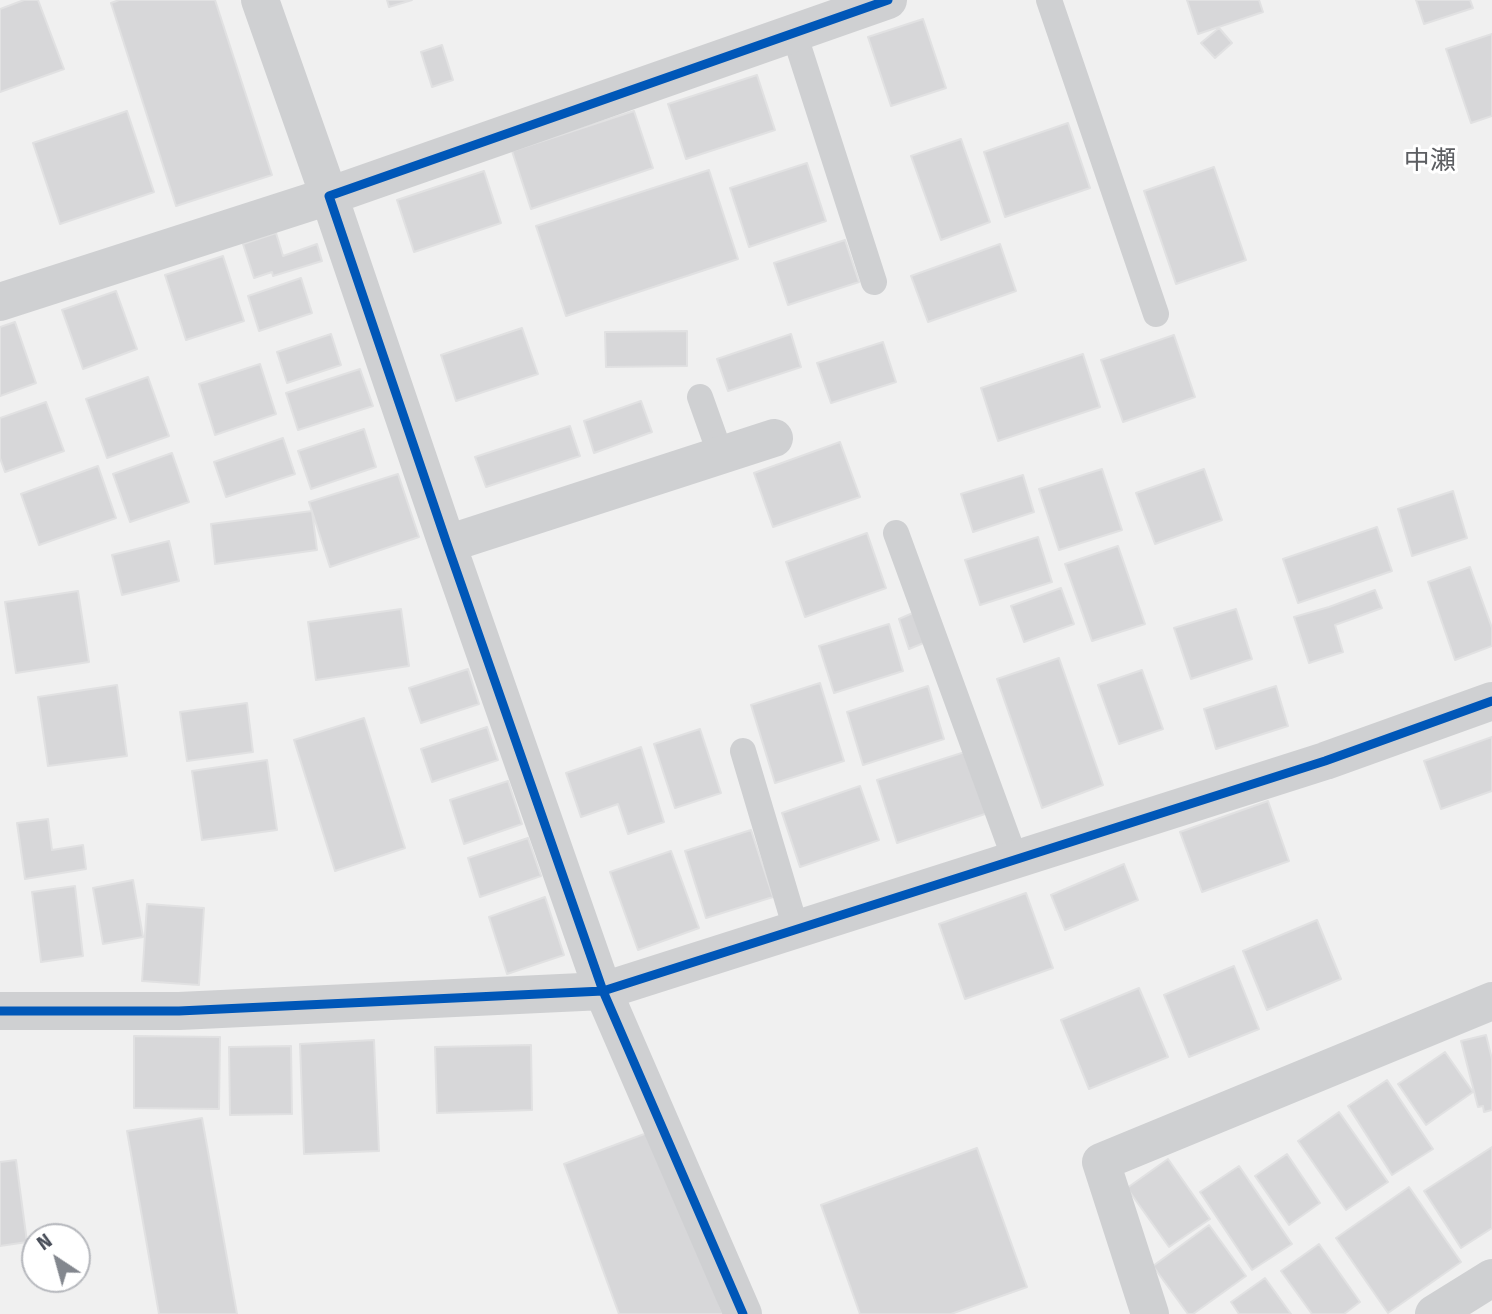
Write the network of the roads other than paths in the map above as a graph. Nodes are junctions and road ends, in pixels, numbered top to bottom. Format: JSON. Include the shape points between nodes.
{"nodes":[{"id":1,"x":260,"y":0,"type":"edge"},
{"id":2,"x":888,"y":0,"type":"edge"},
{"id":3,"x":1049,"y":0,"type":"edge"},
{"id":4,"x":794,"y":33,"type":"junction"},
{"id":5,"x":329,"y":197,"type":"junction"},
{"id":6,"x":874,"y":282,"type":"dead end"},
{"id":7,"x":0,"y":302,"type":"edge"},
{"id":8,"x":1156,"y":314,"type":"dead end"},
{"id":9,"x":700,"y":397,"type":"dead end"},
{"id":10,"x":774,"y":438,"type":"dead end"},
{"id":11,"x":721,"y":456,"type":"junction"},
{"id":12,"x":896,"y":533,"type":"dead end"},
{"id":13,"x":447,"y":544,"type":"junction"},
{"id":14,"x":1492,"y":701,"type":"edge"},
{"id":15,"x":743,"y":751,"type":"dead end"},
{"id":16,"x":1015,"y":859,"type":"junction"},
{"id":17,"x":796,"y":929,"type":"junction"},
{"id":18,"x":603,"y":991,"type":"junction"},
{"id":19,"x":1492,"y":1001,"type":"edge"},
{"id":20,"x":0,"y":1011,"type":"edge"},
{"id":21,"x":1492,"y":1278,"type":"edge"},
{"id":22,"x":743,"y":1314,"type":"edge"},
{"id":23,"x":1150,"y":1314,"type":"edge"},
{"id":24,"x":1435,"y":1314,"type":"edge"}],
"edges":[{"from":1,"to":5,"type":"street"},
{"from":2,"to":4,"type":"street"},
{"from":3,"to":8,"type":"lane"},
{"from":4,"to":5,"type":"street"},
{"from":4,"to":6,"type":"lane"},
{"from":5,"to":7,"type":"street"},
{"from":5,"to":13,"type":"street"},
{"from":9,"to":11,"type":"lane"},
{"from":10,"to":11,"type":"street"},
{"from":11,"to":13,"type":"street"},
{"from":12,"to":16,"type":"lane"},
{"from":13,"to":18,"type":"street"},
{"from":14,"to":16,"type":"street","via":[[1325,761]]},
{"from":15,"to":17,"type":"lane"},
{"from":16,"to":17,"type":"street"},
{"from":17,"to":18,"type":"street"},
{"from":18,"to":20,"type":"street","via":[[178,1011]]},
{"from":18,"to":22,"type":"street"},
{"from":19,"to":23,"type":"street","via":[[1101,1162]]},
{"from":21,"to":24,"type":"street"}]}
